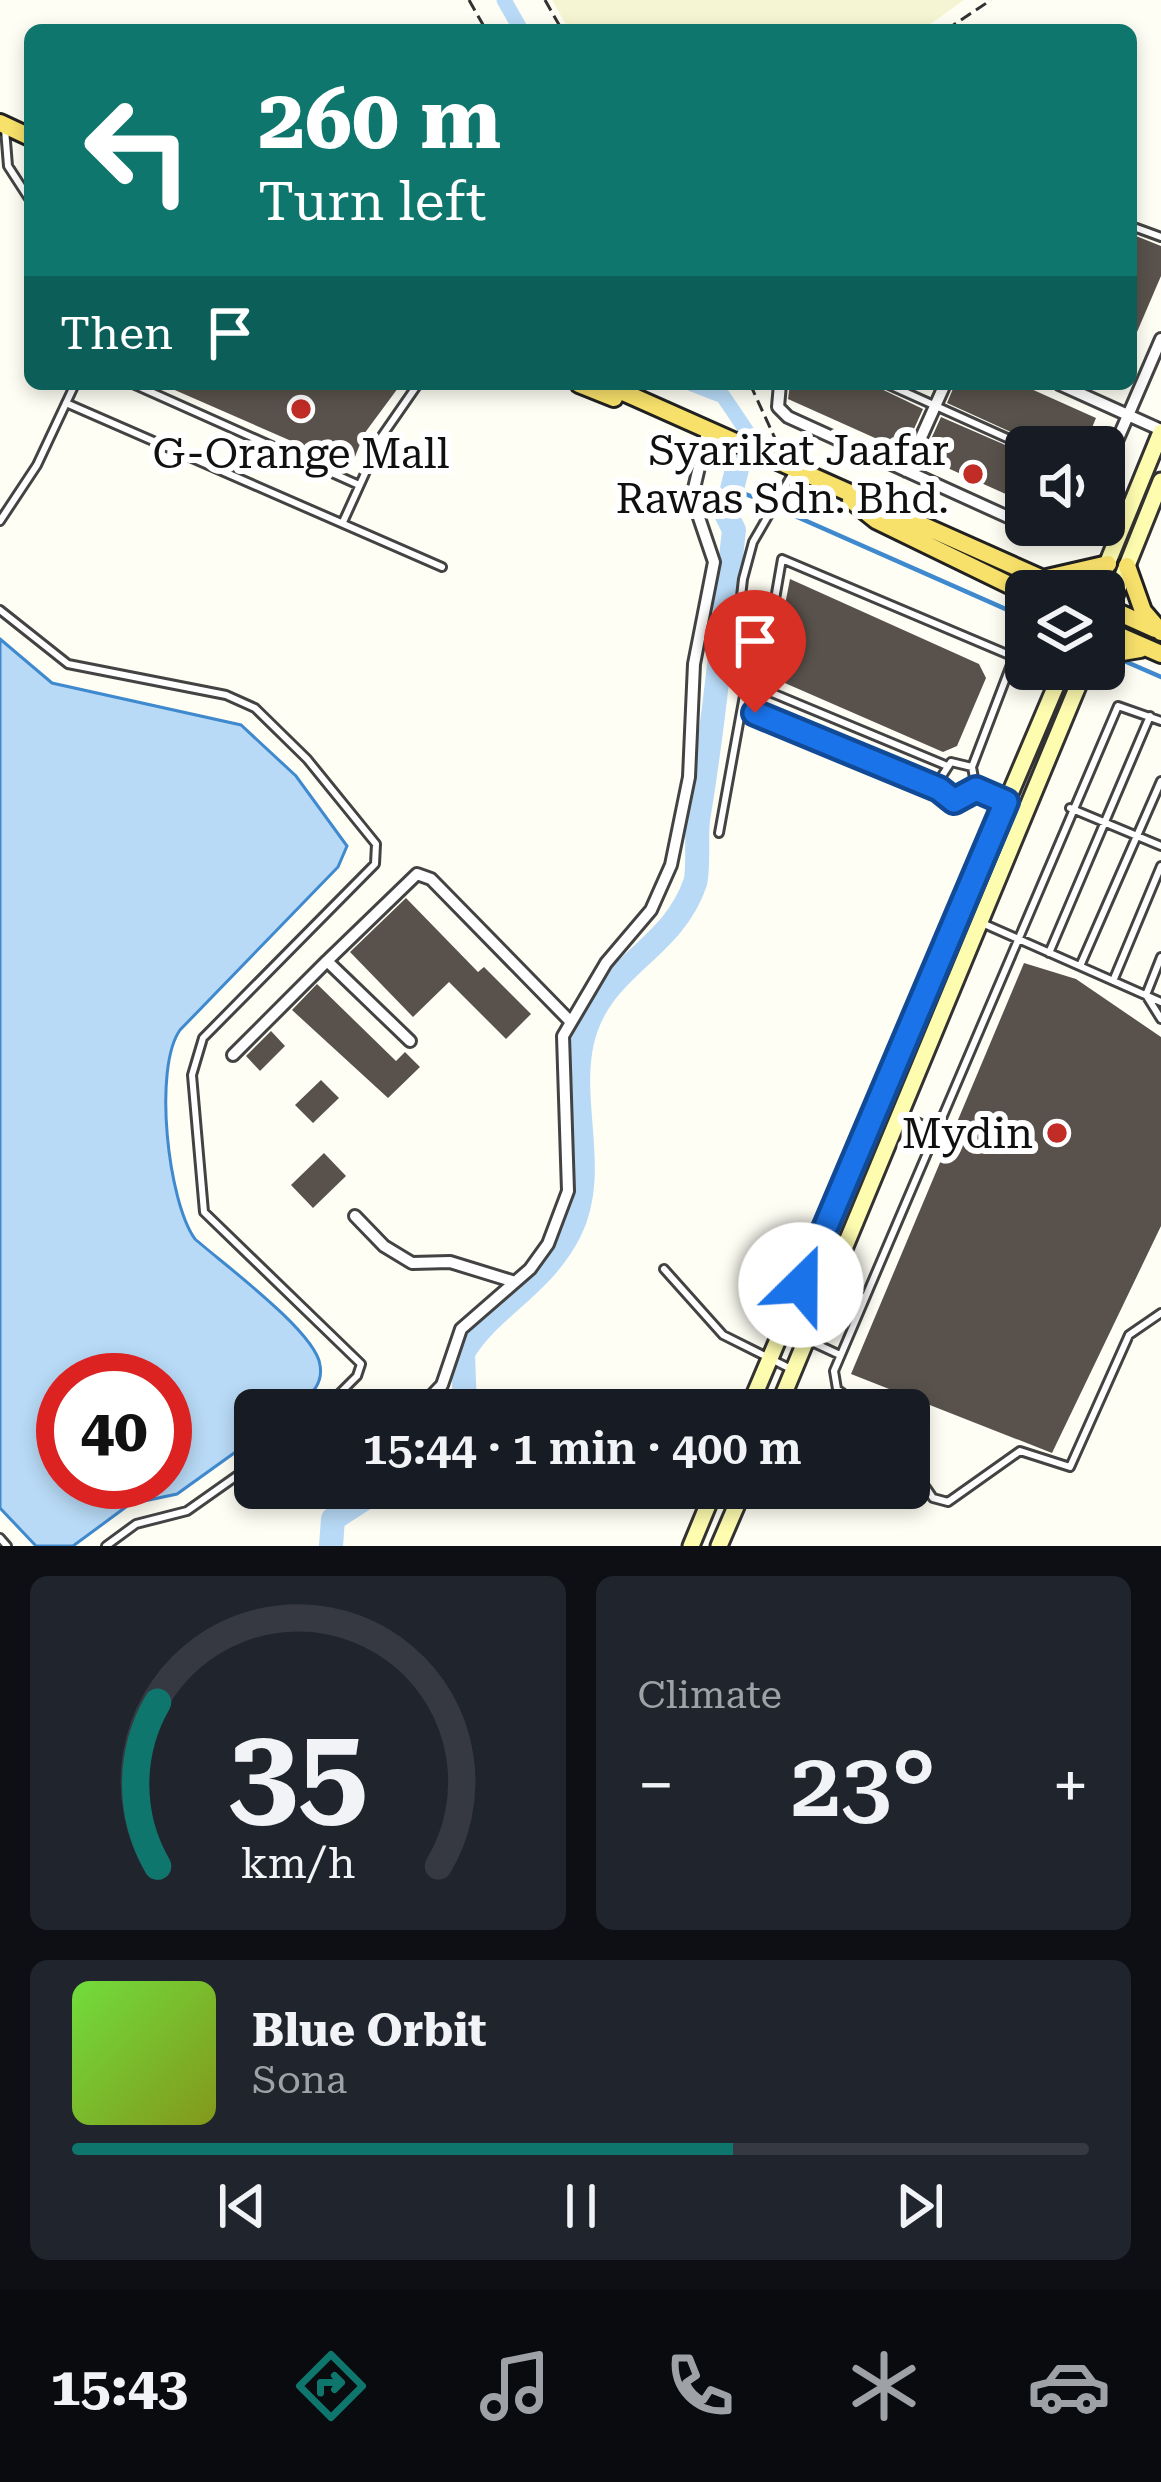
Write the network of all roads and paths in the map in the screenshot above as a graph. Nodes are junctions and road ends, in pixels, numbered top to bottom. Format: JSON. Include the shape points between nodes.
{"nodes":[{"id":1,"x":991,"y":0,"type":"edge"},
{"id":2,"x":955,"y":24,"type":"edge"},
{"id":3,"x":3,"y":124,"type":"edge"},
{"id":4,"x":24,"y":191,"type":"edge"},
{"id":5,"x":1161,"y":339,"type":"edge"},
{"id":6,"x":72,"y":390,"type":"edge"},
{"id":7,"x":146,"y":390,"type":"edge"},
{"id":8,"x":414,"y":390,"type":"edge"},
{"id":9,"x":596,"y":390,"type":"edge"},
{"id":10,"x":616,"y":390,"type":"edge"},
{"id":11,"x":753,"y":390,"type":"edge"},
{"id":12,"x":779,"y":390,"type":"edge"},
{"id":13,"x":899,"y":390,"type":"edge"},
{"id":14,"x":942,"y":390,"type":"edge"},
{"id":15,"x":1072,"y":390,"type":"edge"},
{"id":16,"x":66,"y":403,"type":"junction"},
{"id":17,"x":934,"y":406,"type":"junction"},
{"id":18,"x":649,"y":408,"type":"junction"},
{"id":19,"x":1127,"y":415,"type":"junction"},
{"id":20,"x":1122,"y":426,"type":"edge"},
{"id":21,"x":1161,"y":431,"type":"edge"},
{"id":22,"x":707,"y":433,"type":"junction"},
{"id":23,"x":1005,"y":437,"type":"edge"},
{"id":24,"x":773,"y":461,"type":"junction"},
{"id":25,"x":794,"y":471,"type":"junction"},
{"id":26,"x":905,"y":471,"type":"junction"},
{"id":27,"x":1161,"y":482,"type":"edge"},
{"id":28,"x":358,"y":485,"type":"junction"},
{"id":29,"x":841,"y":492,"type":"junction"},
{"id":30,"x":1005,"y":516,"type":"edge"},
{"id":31,"x":0,"y":521,"type":"edge"},
{"id":32,"x":343,"y":524,"type":"junction"},
{"id":33,"x":1117,"y":565,"type":"junction"},
{"id":34,"x":442,"y":567,"type":"dead end"},
{"id":35,"x":1021,"y":570,"type":"edge"},
{"id":36,"x":1098,"y":570,"type":"edge"},
{"id":37,"x":1113,"y":570,"type":"edge"},
{"id":38,"x":1116,"y":570,"type":"edge"},
{"id":39,"x":1005,"y":583,"type":"edge"},
{"id":40,"x":0,"y":610,"type":"edge"},
{"id":41,"x":1125,"y":622,"type":"edge"},
{"id":42,"x":1125,"y":630,"type":"edge"},
{"id":43,"x":1161,"y":632,"type":"edge"},
{"id":44,"x":1125,"y":648,"type":"edge"},
{"id":45,"x":1157,"y":652,"type":"edge"},
{"id":46,"x":760,"y":688,"type":"junction"},
{"id":47,"x":1054,"y":690,"type":"edge"},
{"id":48,"x":1077,"y":690,"type":"edge"},
{"id":49,"x":1150,"y":716,"type":"junction"},
{"id":50,"x":1161,"y":721,"type":"edge"},
{"id":51,"x":945,"y":765,"type":"junction"},
{"id":52,"x":972,"y":767,"type":"junction"},
{"id":53,"x":1161,"y":781,"type":"edge"},
{"id":54,"x":939,"y":789,"type":"junction"},
{"id":55,"x":976,"y":789,"type":"junction"},
{"id":56,"x":1006,"y":802,"type":"junction"},
{"id":57,"x":1070,"y":808,"type":"junction"},
{"id":58,"x":1027,"y":811,"type":"junction"},
{"id":59,"x":1105,"y":823,"type":"junction"},
{"id":60,"x":719,"y":833,"type":"dead end"},
{"id":61,"x":1138,"y":836,"type":"junction"},
{"id":62,"x":1161,"y":846,"type":"edge"},
{"id":63,"x":1161,"y":866,"type":"edge"},
{"id":64,"x":979,"y":922,"type":"junction"},
{"id":65,"x":1017,"y":939,"type":"junction"},
{"id":66,"x":1049,"y":953,"type":"junction"},
{"id":67,"x":1161,"y":957,"type":"edge"},
{"id":68,"x":327,"y":961,"type":"junction"},
{"id":69,"x":1080,"y":966,"type":"junction"},
{"id":70,"x":1113,"y":980,"type":"junction"},
{"id":71,"x":1146,"y":995,"type":"junction"},
{"id":72,"x":1161,"y":1002,"type":"edge"},
{"id":73,"x":1161,"y":1019,"type":"edge"},
{"id":74,"x":569,"y":1020,"type":"junction"},
{"id":75,"x":410,"y":1041,"type":"dead end"},
{"id":76,"x":232,"y":1055,"type":"dead end"},
{"id":77,"x":901,"y":1114,"type":"junction"},
{"id":78,"x":936,"y":1131,"type":"junction"},
{"id":79,"x":355,"y":1216,"type":"dead end"},
{"id":80,"x":664,"y":1269,"type":"dead end"},
{"id":81,"x":514,"y":1282,"type":"junction"},
{"id":82,"x":830,"y":1283,"type":"junction"},
{"id":83,"x":864,"y":1298,"type":"junction"},
{"id":84,"x":1161,"y":1313,"type":"edge"},
{"id":85,"x":783,"y":1329,"type":"junction"},
{"id":86,"x":807,"y":1339,"type":"junction"},
{"id":87,"x":840,"y":1355,"type":"junction"},
{"id":88,"x":770,"y":1360,"type":"junction"},
{"id":89,"x":794,"y":1370,"type":"junction"},
{"id":90,"x":347,"y":1389,"type":"edge"},
{"id":91,"x":438,"y":1389,"type":"edge"},
{"id":92,"x":757,"y":1389,"type":"edge"},
{"id":93,"x":786,"y":1389,"type":"edge"},
{"id":94,"x":842,"y":1389,"type":"edge"},
{"id":95,"x":234,"y":1478,"type":"edge"},
{"id":96,"x":930,"y":1494,"type":"edge"},
{"id":97,"x":706,"y":1509,"type":"edge"},
{"id":98,"x":735,"y":1509,"type":"edge"},
{"id":99,"x":0,"y":1538,"type":"edge"},
{"id":100,"x":7,"y":1546,"type":"edge"},
{"id":101,"x":106,"y":1546,"type":"edge"},
{"id":102,"x":691,"y":1546,"type":"edge"},
{"id":103,"x":719,"y":1546,"type":"edge"}],
"edges":[{"from":1,"to":2,"type":"path"},
{"from":3,"to":4,"type":"lane","via":[[8,166]]},
{"from":5,"to":19,"type":"street"},
{"from":6,"to":16,"type":"lane"},
{"from":7,"to":28,"type":"lane"},
{"from":8,"to":28,"type":"lane"},
{"from":9,"to":18,"type":"main road"},
{"from":10,"to":18,"type":"main road"},
{"from":11,"to":24,"type":"path","via":[[779,439]]},
{"from":12,"to":26,"type":"street","via":[[778,406],[788,417]]},
{"from":13,"to":17,"type":"lane"},
{"from":14,"to":17,"type":"street"},
{"from":15,"to":19,"type":"street"},
{"from":16,"to":31,"type":"lane"},
{"from":16,"to":32,"type":"lane"},
{"from":17,"to":23,"type":"lane"},
{"from":17,"to":26,"type":"street"},
{"from":18,"to":22,"type":"main road"},
{"from":19,"to":20,"type":"street"},
{"from":19,"to":21,"type":"street"},
{"from":21,"to":33,"type":"street"},
{"from":22,"to":24,"type":"main road"},
{"from":22,"to":74,"type":"street","via":[[692,496],[714,562],[671,865],[651,910]]},
{"from":24,"to":25,"type":"main road"},
{"from":25,"to":29,"type":"main road"},
{"from":25,"to":60,"type":"lane","via":[[753,542],[743,579],[745,690]]},
{"from":26,"to":30,"type":"street"},
{"from":27,"to":33,"type":"street"},
{"from":28,"to":32,"type":"lane"},
{"from":29,"to":35,"type":"main road"},
{"from":29,"to":39,"type":"main road","via":[[876,520]]},
{"from":32,"to":34,"type":"lane"},
{"from":33,"to":36,"type":"main road"},
{"from":33,"to":37,"type":"street"},
{"from":33,"to":38,"type":"street"},
{"from":33,"to":43,"type":"main road"},
{"from":40,"to":90,"type":"lane","via":[[68,664],[226,695],[255,708],[376,844],[374,864],[203,1039],[192,1075],[205,1212],[358,1356]]},
{"from":41,"to":43,"type":"main road"},
{"from":42,"to":45,"type":"main road"},
{"from":44,"to":45,"type":"main road"},
{"from":46,"to":51,"type":"lane"},
{"from":46,"to":52,"type":"lane","via":[[782,559],[1015,657]]},
{"from":46,"to":54,"type":"lane","via":[[755,713]]},
{"from":47,"to":56,"type":"street"},
{"from":48,"to":58,"type":"street"},
{"from":49,"to":50,"type":"lane"},
{"from":49,"to":57,"type":"lane","via":[[1118,706]]},
{"from":49,"to":59,"type":"lane"},
{"from":51,"to":52,"type":"lane"},
{"from":51,"to":54,"type":"lane"},
{"from":52,"to":55,"type":"lane"},
{"from":53,"to":61,"type":"lane"},
{"from":54,"to":55,"type":"lane","via":[[954,801]]},
{"from":55,"to":56,"type":"lane"},
{"from":56,"to":58,"type":"lane"},
{"from":56,"to":85,"type":"street"},
{"from":57,"to":59,"type":"lane"},
{"from":57,"to":65,"type":"lane"},
{"from":58,"to":64,"type":"street"},
{"from":59,"to":61,"type":"lane"},
{"from":59,"to":66,"type":"lane"},
{"from":61,"to":62,"type":"lane"},
{"from":61,"to":69,"type":"lane"},
{"from":63,"to":70,"type":"lane"},
{"from":64,"to":65,"type":"lane"},
{"from":64,"to":77,"type":"street"},
{"from":65,"to":66,"type":"lane"},
{"from":65,"to":78,"type":"lane"},
{"from":66,"to":69,"type":"lane"},
{"from":67,"to":71,"type":"lane"},
{"from":68,"to":74,"type":"street","via":[[422,874]]},
{"from":68,"to":75,"type":"street"},
{"from":68,"to":76,"type":"street"},
{"from":69,"to":70,"type":"lane"},
{"from":70,"to":71,"type":"lane"},
{"from":71,"to":72,"type":"lane"},
{"from":71,"to":73,"type":"lane"},
{"from":74,"to":81,"type":"street","via":[[560,1058],[568,1191],[548,1244]]},
{"from":77,"to":78,"type":"lane"},
{"from":77,"to":82,"type":"street"},
{"from":78,"to":83,"type":"lane"},
{"from":79,"to":81,"type":"street","via":[[412,1263],[450,1262]]},
{"from":80,"to":88,"type":"lane","via":[[723,1335]]},
{"from":81,"to":91,"type":"street","via":[[461,1329]]},
{"from":82,"to":83,"type":"lane"},
{"from":82,"to":86,"type":"street"},
{"from":83,"to":87,"type":"lane"},
{"from":84,"to":96,"type":"lane","via":[[1129,1335],[1070,1467],[1020,1451],[948,1502]]},
{"from":85,"to":86,"type":"lane"},
{"from":85,"to":88,"type":"street"},
{"from":86,"to":87,"type":"lane"},
{"from":86,"to":89,"type":"street"},
{"from":87,"to":94,"type":"lane","via":[[832,1380]]},
{"from":88,"to":89,"type":"lane"},
{"from":88,"to":92,"type":"street"},
{"from":89,"to":93,"type":"street"},
{"from":95,"to":101,"type":"lane","via":[[187,1511],[136,1524]]},
{"from":97,"to":102,"type":"street"},
{"from":98,"to":103,"type":"street"},
{"from":99,"to":100,"type":"lane"}]}
